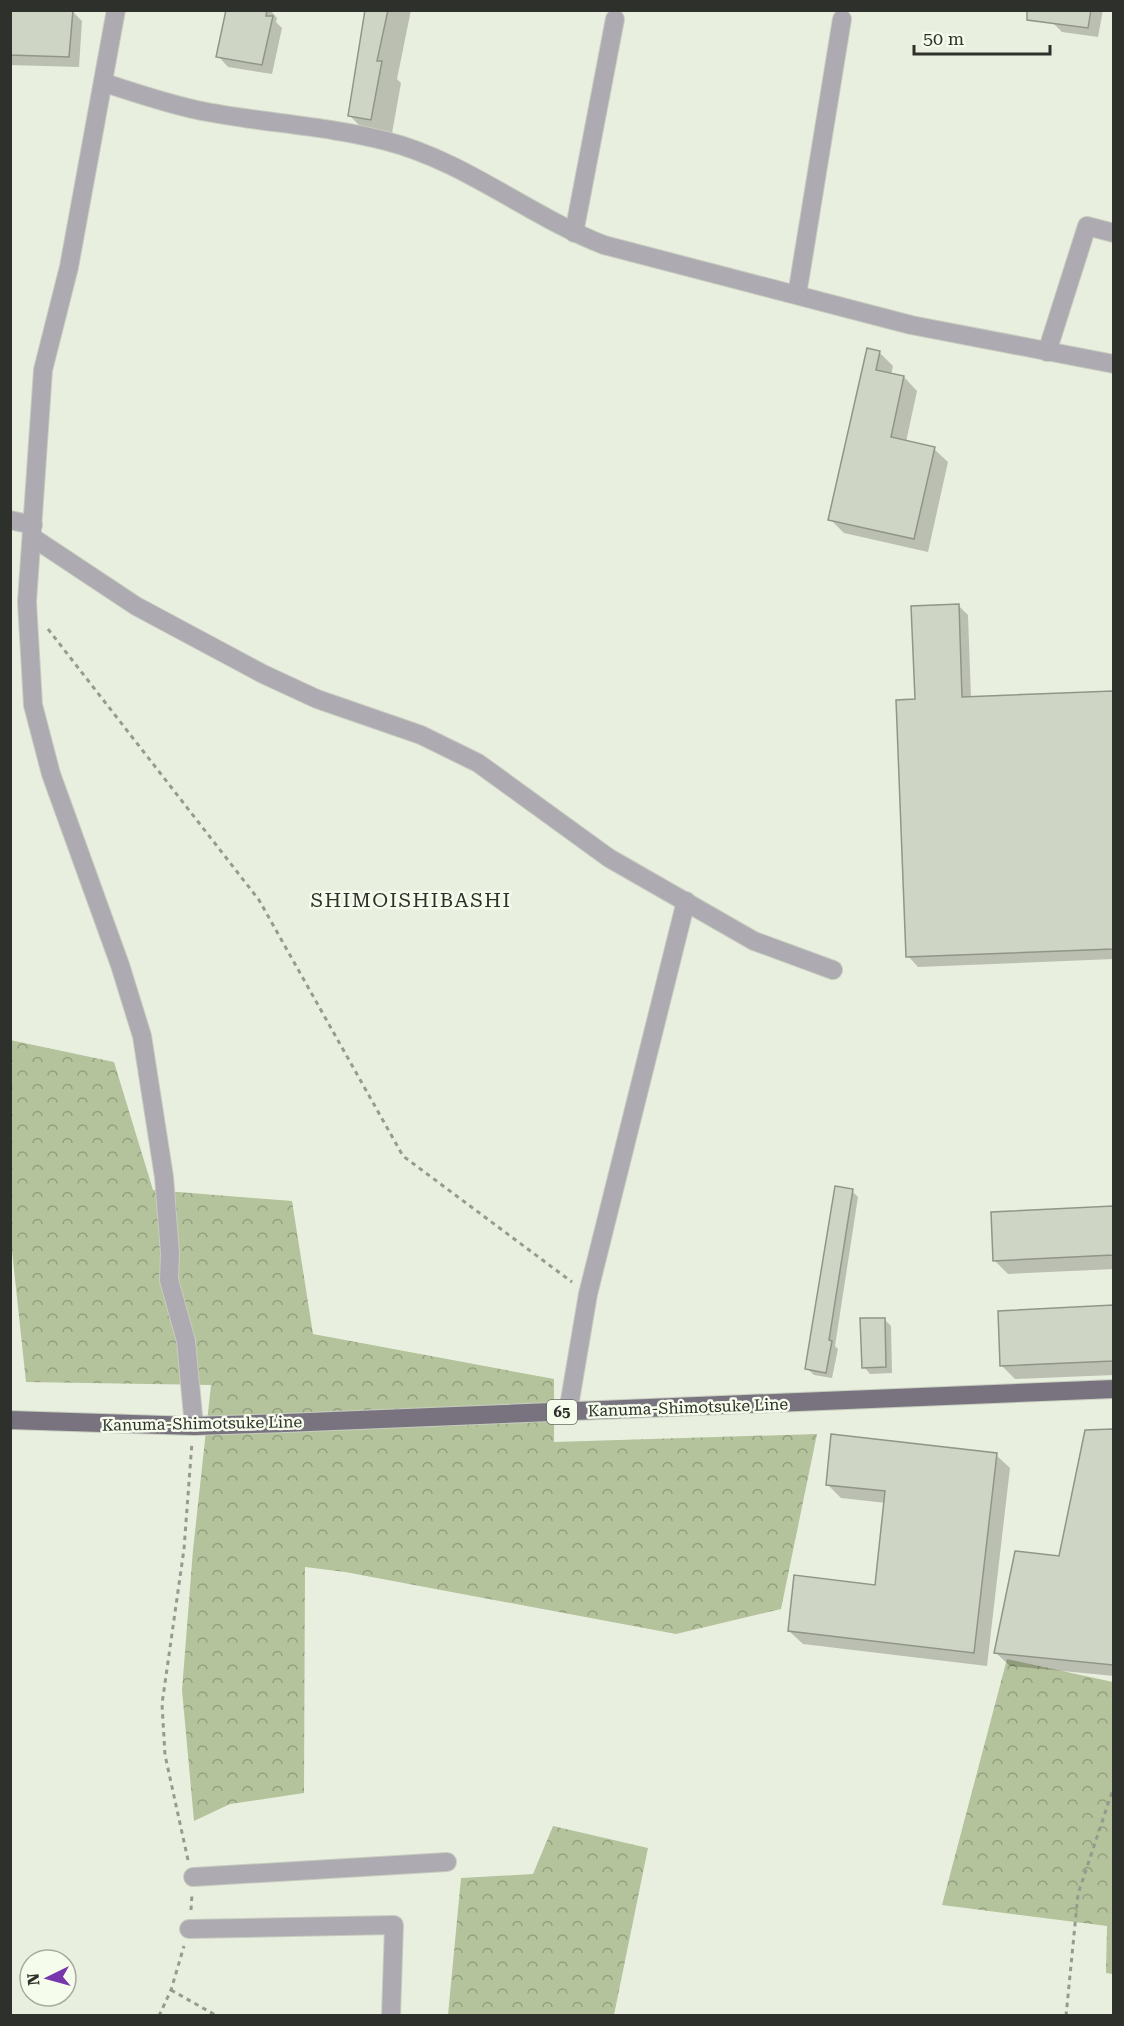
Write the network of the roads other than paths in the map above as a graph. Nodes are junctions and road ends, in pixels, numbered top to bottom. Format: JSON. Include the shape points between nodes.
{"nodes":[{"id":1,"x":116,"y":10,"type":"edge"},
{"id":2,"x":615,"y":19,"type":"dead end"},
{"id":3,"x":842,"y":19,"type":"dead end"},
{"id":4,"x":105,"y":83,"type":"junction"},
{"id":5,"x":574,"y":233,"type":"junction"},
{"id":6,"x":1113,"y":233,"type":"edge"},
{"id":7,"x":797,"y":295,"type":"junction"},
{"id":8,"x":1047,"y":352,"type":"junction"},
{"id":9,"x":1113,"y":364,"type":"edge"},
{"id":10,"x":10,"y":520,"type":"edge"},
{"id":11,"x":33,"y":531,"type":"junction"},
{"id":12,"x":686,"y":901,"type":"junction"},
{"id":13,"x":833,"y":970,"type":"dead end"},
{"id":14,"x":1113,"y":1389,"type":"edge"},
{"id":15,"x":568,"y":1412,"type":"junction"},
{"id":16,"x":10,"y":1420,"type":"edge"},
{"id":17,"x":194,"y":1426,"type":"junction"},
{"id":18,"x":447,"y":1862,"type":"dead end"},
{"id":19,"x":193,"y":1877,"type":"road end"},
{"id":20,"x":189,"y":1929,"type":"road end"},
{"id":21,"x":391,"y":2016,"type":"edge"}],
"edges":[{"from":1,"to":4,"type":"street"},
{"from":2,"to":5,"type":"street"},
{"from":3,"to":7,"type":"street"},
{"from":4,"to":5,"type":"street","via":[[198,110],[386,141],[468,173]]},
{"from":4,"to":11,"type":"street","via":[[69,267],[43,370]]},
{"from":5,"to":7,"type":"street","via":[[604,245]]},
{"from":6,"to":8,"type":"street","via":[[1087,226]]},
{"from":7,"to":8,"type":"street","via":[[911,325]]},
{"from":8,"to":9,"type":"street"},
{"from":10,"to":11,"type":"street"},
{"from":11,"to":12,"type":"street","via":[[136,606],[263,674],[317,699],[421,735],[478,763],[609,858]]},
{"from":11,"to":17,"type":"street","via":[[27,602],[33,705],[51,774],[142,1036],[164,1177],[170,1280],[186,1341]]},
{"from":12,"to":13,"type":"street","via":[[754,941]]},
{"from":12,"to":15,"type":"street","via":[[588,1294]]},
{"from":14,"to":15,"type":"main road","name":"Kanuma-Shimotsuke Line","number":"65"},
{"from":15,"to":17,"type":"main road","name":"Kanuma-Shimotsuke Line","number":"65"},
{"from":16,"to":17,"type":"main road","name":"Kanuma-Shimotsuke Line","number":"65"},
{"from":18,"to":19,"type":"street"},
{"from":20,"to":21,"type":"street","via":[[394,1925]]}]}
